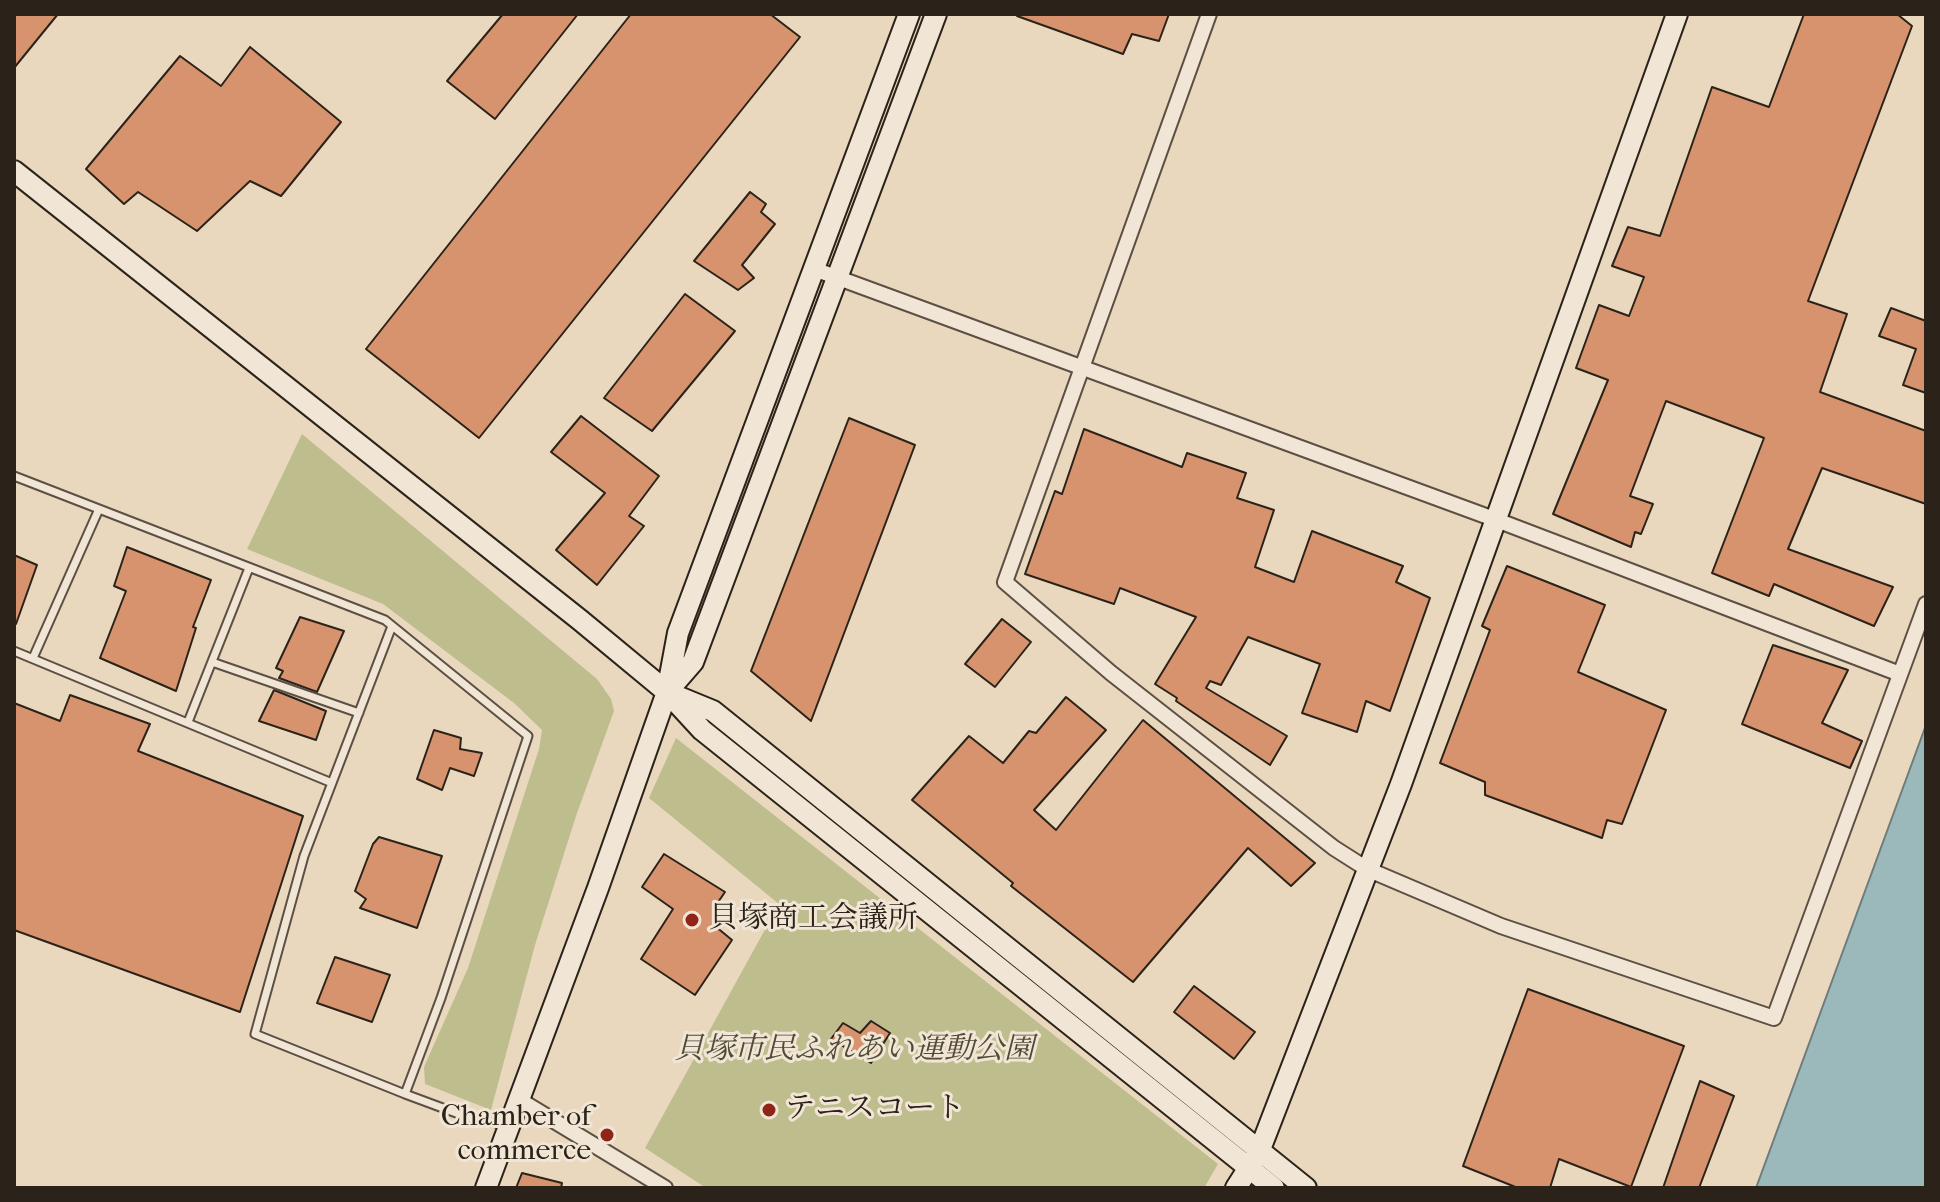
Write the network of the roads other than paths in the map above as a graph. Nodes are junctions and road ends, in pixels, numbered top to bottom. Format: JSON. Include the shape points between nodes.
{"nodes":[{"id":1,"x":909,"y":14,"type":"edge"},
{"id":2,"x":936,"y":14,"type":"edge"},
{"id":3,"x":1209,"y":14,"type":"edge"},
{"id":4,"x":1677,"y":14,"type":"edge"},
{"id":5,"x":14,"y":171,"type":"edge"},
{"id":6,"x":814,"y":269,"type":"junction"},
{"id":7,"x":838,"y":277,"type":"junction"},
{"id":8,"x":1081,"y":366,"type":"junction"},
{"id":9,"x":14,"y":476,"type":"edge"},
{"id":10,"x":99,"y":509,"type":"junction"},
{"id":11,"x":1494,"y":519,"type":"junction"},
{"id":12,"x":249,"y":568,"type":"junction"},
{"id":13,"x":1926,"y":604,"type":"edge"},
{"id":14,"x":392,"y":626,"type":"junction"},
{"id":15,"x":14,"y":651,"type":"edge"},
{"id":16,"x":33,"y":658,"type":"junction"},
{"id":17,"x":212,"y":662,"type":"junction"},
{"id":18,"x":1900,"y":674,"type":"junction"},
{"id":19,"x":667,"y":692,"type":"junction"},
{"id":20,"x":359,"y":713,"type":"junction"},
{"id":21,"x":188,"y":722,"type":"junction"},
{"id":22,"x":332,"y":783,"type":"junction"},
{"id":23,"x":1367,"y":869,"type":"junction"},
{"id":24,"x":405,"y":1094,"type":"junction"},
{"id":25,"x":518,"y":1099,"type":"junction"},
{"id":26,"x":508,"y":1125,"type":"junction"},
{"id":27,"x":1254,"y":1160,"type":"junction"},
{"id":28,"x":486,"y":1188,"type":"edge"},
{"id":29,"x":665,"y":1188,"type":"edge"},
{"id":30,"x":1236,"y":1188,"type":"edge"},
{"id":31,"x":1274,"y":1188,"type":"edge"},
{"id":32,"x":1306,"y":1188,"type":"edge"}],
"edges":[{"from":1,"to":6,"type":"street"},
{"from":2,"to":7,"type":"street"},
{"from":3,"to":8,"type":"street"},
{"from":4,"to":11,"type":"street"},
{"from":5,"to":19,"type":"street"},
{"from":6,"to":7,"type":"street"},
{"from":6,"to":19,"type":"street","via":[[678,633]]},
{"from":7,"to":8,"type":"street"},
{"from":7,"to":19,"type":"street","via":[[693,662]]},
{"from":8,"to":11,"type":"street"},
{"from":8,"to":23,"type":"street","via":[[1005,582],[1111,673]]},
{"from":9,"to":10,"type":"lane"},
{"from":10,"to":12,"type":"lane"},
{"from":10,"to":16,"type":"lane"},
{"from":11,"to":18,"type":"street"},
{"from":11,"to":23,"type":"street"},
{"from":12,"to":14,"type":"lane"},
{"from":12,"to":17,"type":"lane"},
{"from":13,"to":18,"type":"street"},
{"from":14,"to":20,"type":"lane"},
{"from":14,"to":24,"type":"lane","via":[[528,736]]},
{"from":15,"to":16,"type":"lane"},
{"from":16,"to":21,"type":"lane"},
{"from":17,"to":20,"type":"lane"},
{"from":17,"to":21,"type":"lane"},
{"from":18,"to":23,"type":"street","via":[[1774,1018],[1501,926]]},
{"from":19,"to":25,"type":"street"},
{"from":19,"to":27,"type":"street","via":[[713,711]]},
{"from":20,"to":22,"type":"lane"},
{"from":21,"to":22,"type":"lane"},
{"from":22,"to":24,"type":"lane","via":[[304,856],[255,1034]]},
{"from":23,"to":27,"type":"street"},
{"from":24,"to":26,"type":"lane","via":[[467,1117]]},
{"from":25,"to":26,"type":"street"},
{"from":25,"to":29,"type":"street"},
{"from":26,"to":28,"type":"street"},
{"from":27,"to":30,"type":"street"},
{"from":27,"to":31,"type":"street"},
{"from":27,"to":32,"type":"street"}]}
